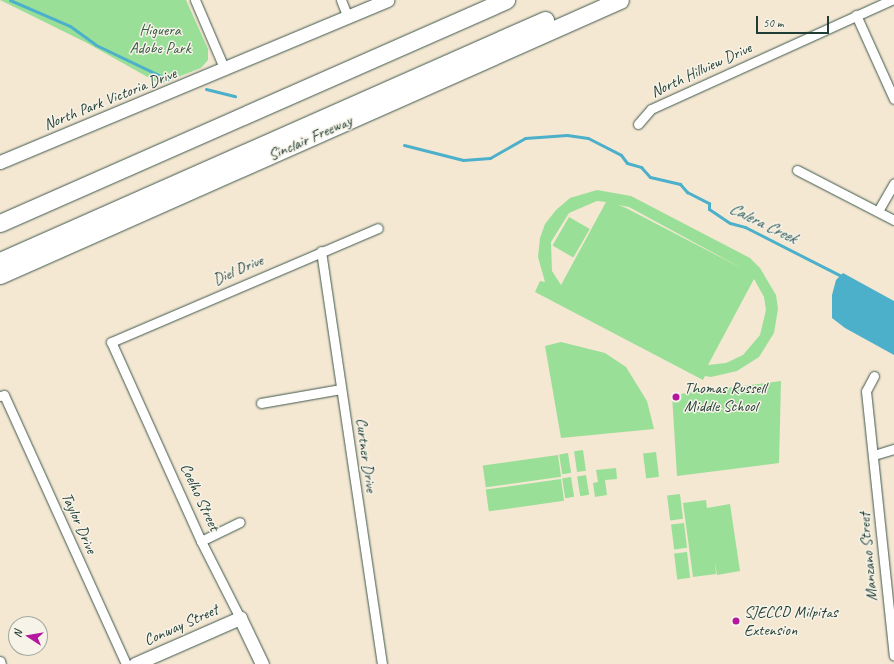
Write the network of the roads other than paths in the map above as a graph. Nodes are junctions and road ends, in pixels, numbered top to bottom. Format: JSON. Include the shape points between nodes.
{"nodes":[{"id":1,"x":195,"y":0,"type":"edge"},
{"id":2,"x":341,"y":0,"type":"edge"},
{"id":3,"x":387,"y":0,"type":"edge"},
{"id":4,"x":506,"y":0,"type":"edge"},
{"id":5,"x":591,"y":0,"type":"edge"},
{"id":6,"x":620,"y":0,"type":"edge"},
{"id":7,"x":891,"y":0,"type":"edge"},
{"id":8,"x":856,"y":15,"type":"junction"},
{"id":9,"x":348,"y":16,"type":"junction"},
{"id":10,"x":225,"y":70,"type":"junction"},
{"id":11,"x":894,"y":99,"type":"edge"},
{"id":12,"x":638,"y":124,"type":"dead end"},
{"id":13,"x":0,"y":162,"type":"edge"},
{"id":14,"x":797,"y":170,"type":"dead end"},
{"id":15,"x":894,"y":183,"type":"edge"},
{"id":16,"x":878,"y":211,"type":"junction"},
{"id":17,"x":894,"y":220,"type":"edge"},
{"id":18,"x":0,"y":223,"type":"edge"},
{"id":19,"x":378,"y":228,"type":"dead end"},
{"id":20,"x":321,"y":251,"type":"junction"},
{"id":21,"x":0,"y":261,"type":"edge"},
{"id":22,"x":0,"y":275,"type":"edge"},
{"id":23,"x":110,"y":342,"type":"joint"},
{"id":24,"x":874,"y":376,"type":"dead end"},
{"id":25,"x":341,"y":389,"type":"junction"},
{"id":26,"x":2,"y":395,"type":"edge"},
{"id":27,"x":261,"y":403,"type":"dead end"},
{"id":28,"x":894,"y":449,"type":"edge"},
{"id":29,"x":874,"y":455,"type":"junction"},
{"id":30,"x":240,"y":522,"type":"dead end"},
{"id":31,"x":201,"y":541,"type":"junction"},
{"id":32,"x":240,"y":618,"type":"junction"},
{"id":33,"x":894,"y":656,"type":"edge"},
{"id":34,"x":126,"y":664,"type":"edge"},
{"id":35,"x":135,"y":664,"type":"edge"},
{"id":36,"x":262,"y":664,"type":"edge"},
{"id":37,"x":382,"y":664,"type":"edge"}],
"edges":[{"from":1,"to":10,"type":"street"},
{"from":2,"to":9,"type":"street"},
{"from":3,"to":9,"type":"street","name":"North Park Victoria Drive"},
{"from":4,"to":18,"type":"highway"},
{"from":5,"to":21,"type":"highway"},
{"from":6,"to":22,"type":"highway","name":"Sinclair Freeway"},
{"from":7,"to":8,"type":"street","name":"North Hillview Drive"},
{"from":8,"to":11,"type":"street"},
{"from":8,"to":12,"type":"street","name":"North Hillview Drive","via":[[651,109]]},
{"from":9,"to":10,"type":"street","name":"North Park Victoria Drive"},
{"from":10,"to":13,"type":"street","name":"North Park Victoria Drive"},
{"from":14,"to":16,"type":"street"},
{"from":15,"to":16,"type":"street"},
{"from":16,"to":17,"type":"street"},
{"from":19,"to":20,"type":"street","name":"Diel Drive"},
{"from":20,"to":23,"type":"street","name":"Diel Drive"},
{"from":20,"to":25,"type":"street","name":"Curtner Drive"},
{"from":23,"to":31,"type":"street","name":"Coelho Street"},
{"from":24,"to":29,"type":"street","name":"Manzano Street","via":[[866,391]]},
{"from":25,"to":27,"type":"street"},
{"from":25,"to":37,"type":"street","name":"Curtner Drive"},
{"from":26,"to":34,"type":"street","name":"Taylor Drive"},
{"from":28,"to":29,"type":"street"},
{"from":29,"to":33,"type":"street","name":"Manzano Street"},
{"from":30,"to":31,"type":"street"},
{"from":31,"to":32,"type":"street","name":"Coelho Street"},
{"from":32,"to":35,"type":"street","name":"Conway Street"},
{"from":32,"to":36,"type":"street","name":"Coelho Street"}]}
